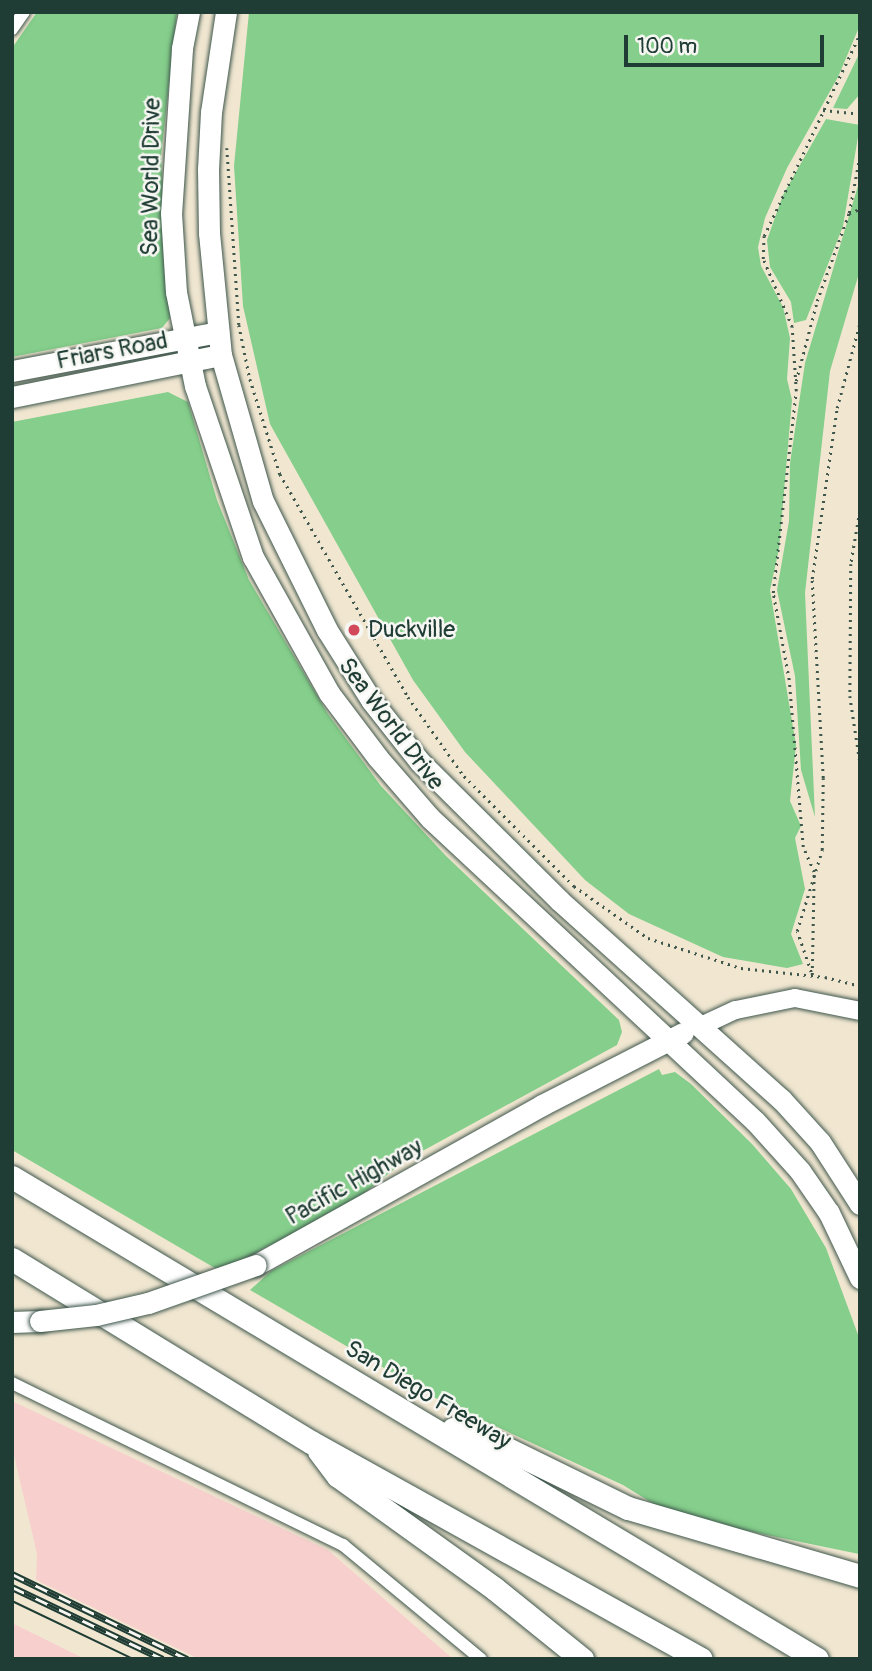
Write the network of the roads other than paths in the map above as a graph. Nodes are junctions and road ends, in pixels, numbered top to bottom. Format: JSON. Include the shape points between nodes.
{"nodes":[{"id":1,"x":24,"y":12,"type":"edge"},
{"id":2,"x":189,"y":12,"type":"edge"},
{"id":3,"x":226,"y":12,"type":"edge"},
{"id":4,"x":12,"y":29,"type":"edge"},
{"id":5,"x":218,"y":332,"type":"junction"},
{"id":6,"x":185,"y":338,"type":"junction"},
{"id":7,"x":221,"y":355,"type":"junction"},
{"id":8,"x":189,"y":363,"type":"junction"},
{"id":9,"x":12,"y":371,"type":"edge"},
{"id":10,"x":12,"y":397,"type":"edge"},
{"id":11,"x":860,"y":1011,"type":"edge"},
{"id":12,"x":701,"y":1026,"type":"junction"},
{"id":13,"x":670,"y":1038,"type":"junction"},
{"id":14,"x":12,"y":1177,"type":"edge"},
{"id":15,"x":860,"y":1204,"type":"edge"},
{"id":16,"x":12,"y":1259,"type":"edge"},
{"id":17,"x":860,"y":1278,"type":"edge"},
{"id":18,"x":12,"y":1322,"type":"edge"},
{"id":19,"x":12,"y":1383,"type":"edge"},
{"id":20,"x":416,"y":1417,"type":"junction"},
{"id":21,"x":311,"y":1442,"type":"junction"},
{"id":22,"x":860,"y":1576,"type":"edge"},
{"id":23,"x":481,"y":1659,"type":"edge"},
{"id":24,"x":582,"y":1659,"type":"edge"},
{"id":25,"x":702,"y":1659,"type":"edge"},
{"id":26,"x":817,"y":1659,"type":"edge"}],
"edges":[{"from":1,"to":4,"type":"street"},
{"from":2,"to":6,"type":"main road","name":"Sea World Drive","via":[[182,49],[171,213]]},
{"from":3,"to":5,"type":"main road","name":"Sea World Drive","via":[[208,169]]},
{"from":5,"to":6,"type":"main road","name":"Friars Road"},
{"from":5,"to":7,"type":"main road","name":"Sea World Drive"},
{"from":6,"to":8,"type":"main road","name":"Sea World Drive"},
{"from":6,"to":9,"type":"main road","name":"Friars Road"},
{"from":7,"to":8,"type":"main road","name":"Friars Road"},
{"from":7,"to":12,"type":"main road","name":"Sea World Drive","via":[[263,501],[327,630],[371,700],[466,812]]},
{"from":8,"to":10,"type":"main road","name":"Friars Road"},
{"from":8,"to":13,"type":"main road","name":"Sea World Drive","via":[[226,488],[253,556],[329,693],[430,818]]},
{"from":11,"to":12,"type":"main road","via":[[794,998],[736,1010]]},
{"from":12,"to":13,"type":"main road","name":"Pacific Highway"},
{"from":12,"to":15,"type":"main road","name":"Sea World Drive","via":[[820,1142]]},
{"from":13,"to":17,"type":"main road","name":"Sea World Drive","via":[[800,1171],[829,1213]]},
{"from":13,"to":18,"type":"main road","name":"Pacific Highway","bridge":true,"via":[[256,1265],[148,1303],[96,1315]]},
{"from":14,"to":20,"type":"highway","name":"San Diego Freeway"},
{"from":16,"to":21,"type":"highway"},
{"from":19,"to":23,"type":"street","via":[[343,1545]]},
{"from":20,"to":22,"type":"highway","via":[[487,1440],[566,1481],[660,1520]]},
{"from":20,"to":26,"type":"highway","name":"San Diego Freeway"},
{"from":21,"to":24,"type":"highway","via":[[338,1476],[495,1589]]},
{"from":21,"to":25,"type":"highway"}]}
